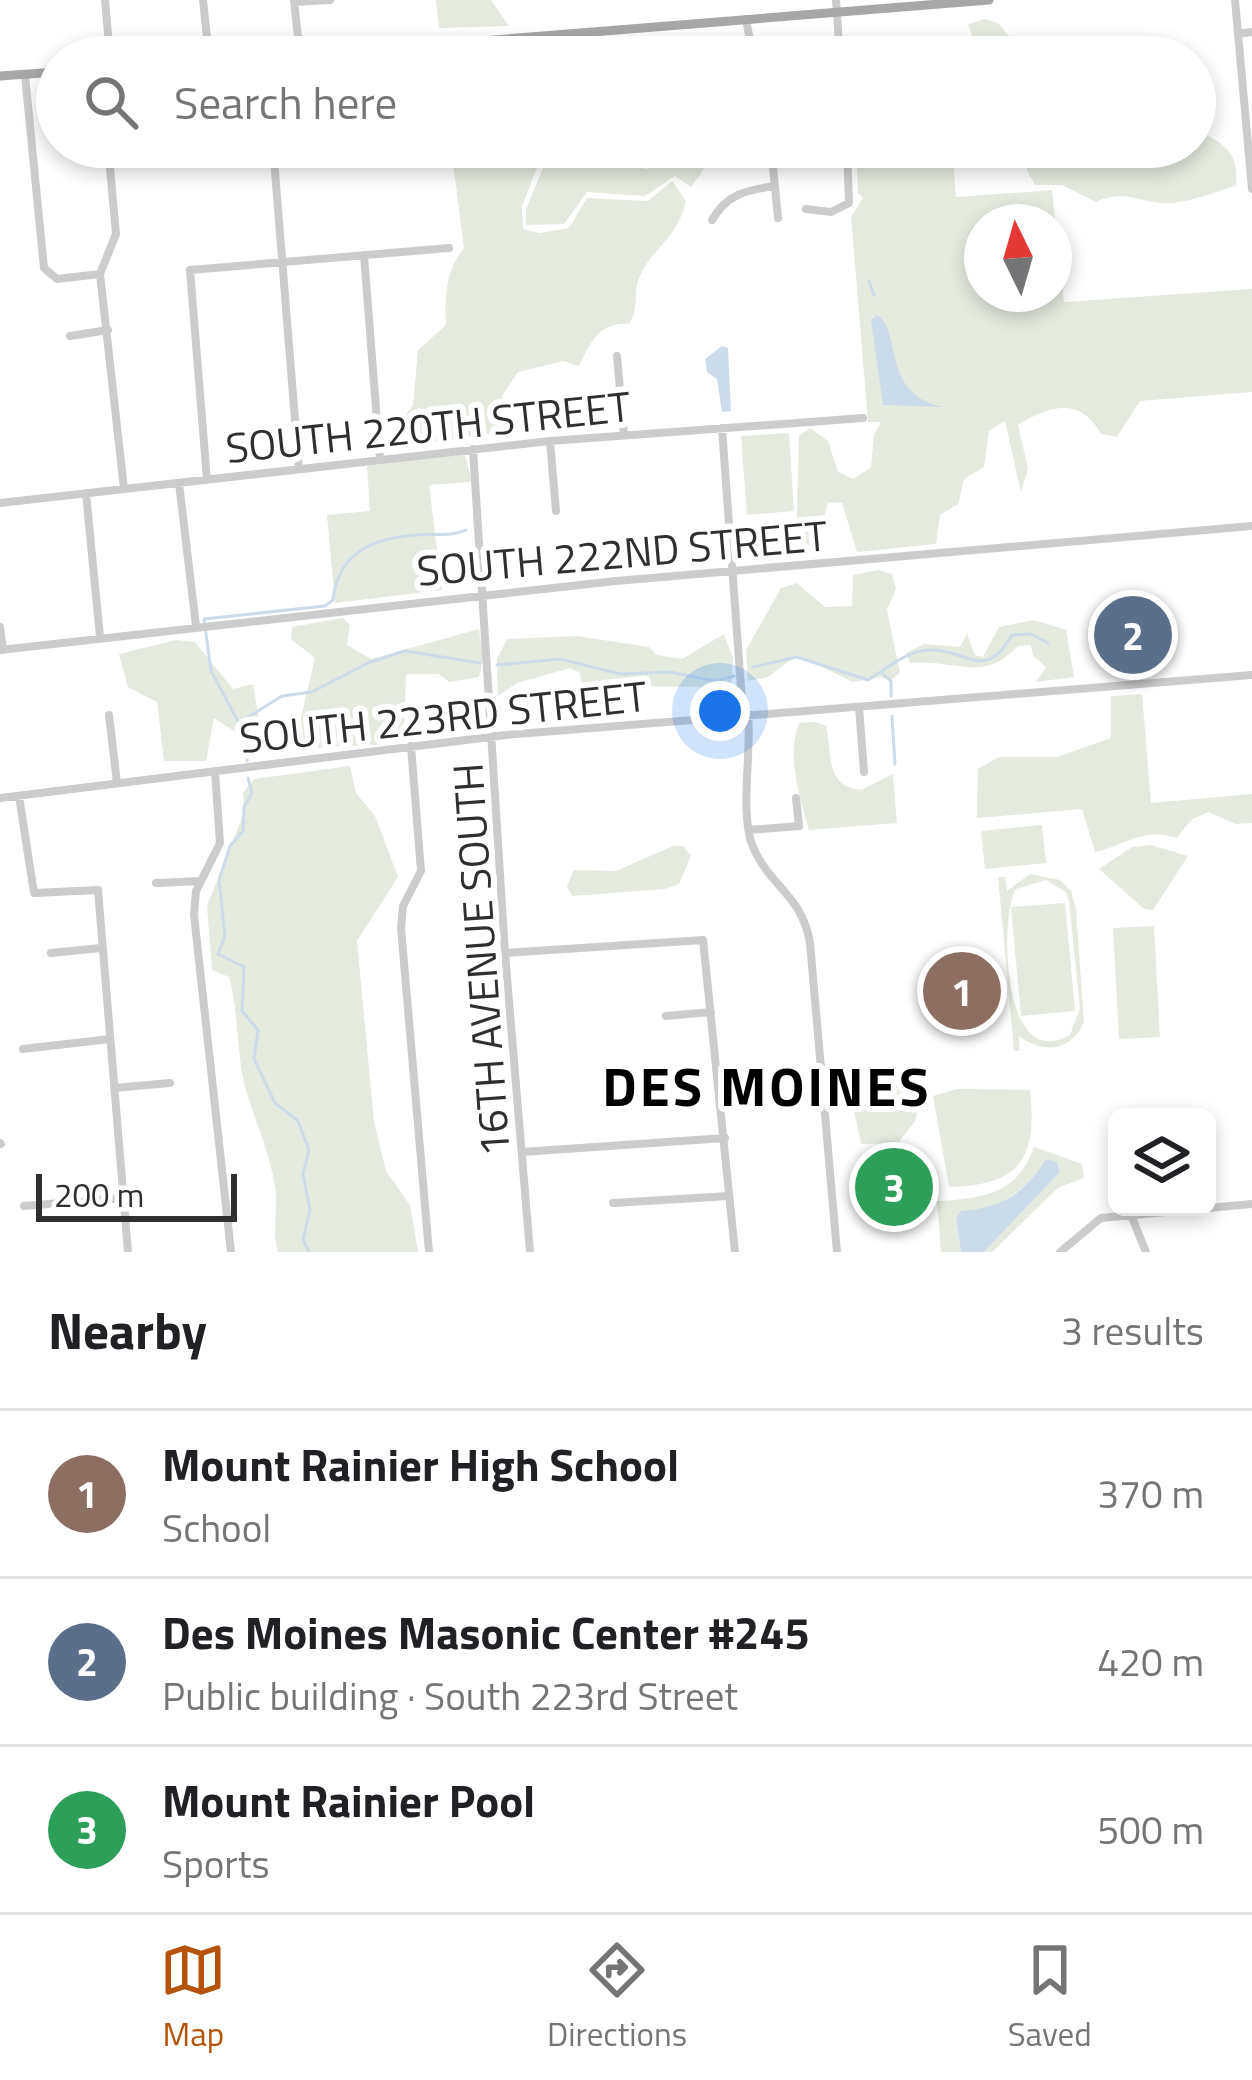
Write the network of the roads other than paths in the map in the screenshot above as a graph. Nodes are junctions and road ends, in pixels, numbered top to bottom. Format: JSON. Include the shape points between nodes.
{"nodes":[{"id":1,"x":105,"y":0,"type":"edge"},
{"id":2,"x":203,"y":0,"type":"edge"},
{"id":3,"x":330,"y":0,"type":"edge"},
{"id":4,"x":988,"y":0,"type":"edge"},
{"id":5,"x":1234,"y":0,"type":"edge"},
{"id":6,"x":294,"y":1,"type":"edge"},
{"id":7,"x":836,"y":6,"type":"edge"},
{"id":8,"x":746,"y":19,"type":"junction"},
{"id":9,"x":1252,"y":32,"type":"edge"},
{"id":10,"x":1238,"y":34,"type":"junction"},
{"id":11,"x":108,"y":36,"type":"edge"},
{"id":12,"x":207,"y":36,"type":"edge"},
{"id":13,"x":298,"y":36,"type":"edge"},
{"id":14,"x":541,"y":36,"type":"edge"},
{"id":15,"x":749,"y":36,"type":"edge"},
{"id":16,"x":838,"y":36,"type":"edge"},
{"id":17,"x":36,"y":74,"type":"edge"},
{"id":18,"x":25,"y":75,"type":"junction"},
{"id":19,"x":0,"y":76,"type":"edge"},
{"id":20,"x":1248,"y":100,"type":"edge"},
{"id":21,"x":110,"y":168,"type":"edge"},
{"id":22,"x":275,"y":168,"type":"edge"},
{"id":23,"x":773,"y":168,"type":"edge"},
{"id":24,"x":848,"y":168,"type":"edge"},
{"id":25,"x":775,"y":186,"type":"junction"},
{"id":26,"x":1252,"y":189,"type":"edge"},
{"id":27,"x":806,"y":209,"type":"dead end"},
{"id":28,"x":778,"y":218,"type":"dead end"},
{"id":29,"x":712,"y":220,"type":"dead end"},
{"id":30,"x":449,"y":248,"type":"dead end"},
{"id":31,"x":364,"y":255,"type":"junction"},
{"id":32,"x":282,"y":262,"type":"junction"},
{"id":33,"x":100,"y":274,"type":"junction"},
{"id":34,"x":108,"y":330,"type":"junction"},
{"id":35,"x":70,"y":336,"type":"dead end"},
{"id":36,"x":617,"y":356,"type":"dead end"},
{"id":37,"x":863,"y":418,"type":"dead end"},
{"id":38,"x":722,"y":428,"type":"junction"},
{"id":39,"x":624,"y":435,"type":"junction"},
{"id":40,"x":550,"y":441,"type":"junction"},
{"id":41,"x":472,"y":449,"type":"junction"},
{"id":42,"x":380,"y":460,"type":"junction"},
{"id":43,"x":299,"y":469,"type":"junction"},
{"id":44,"x":207,"y":479,"type":"junction"},
{"id":45,"x":179,"y":483,"type":"junction"},
{"id":46,"x":124,"y":490,"type":"junction"},
{"id":47,"x":86,"y":494,"type":"junction"},
{"id":48,"x":0,"y":503,"type":"edge"},
{"id":49,"x":556,"y":511,"type":"dead end"},
{"id":50,"x":1252,"y":526,"type":"edge"},
{"id":51,"x":731,"y":570,"type":"junction"},
{"id":52,"x":485,"y":594,"type":"junction"},
{"id":53,"x":0,"y":626,"type":"edge"},
{"id":54,"x":196,"y":626,"type":"junction"},
{"id":55,"x":100,"y":638,"type":"junction"},
{"id":56,"x":2,"y":650,"type":"edge"},
{"id":57,"x":1252,"y":675,"type":"edge"},
{"id":58,"x":859,"y":707,"type":"junction"},
{"id":59,"x":109,"y":715,"type":"dead end"},
{"id":60,"x":746,"y":715,"type":"junction"},
{"id":61,"x":495,"y":736,"type":"junction"},
{"id":62,"x":411,"y":746,"type":"junction"},
{"id":63,"x":215,"y":772,"type":"junction"},
{"id":64,"x":864,"y":772,"type":"dead end"},
{"id":65,"x":117,"y":784,"type":"junction"},
{"id":66,"x":19,"y":796,"type":"junction"},
{"id":67,"x":0,"y":798,"type":"edge"},
{"id":68,"x":796,"y":798,"type":"dead end"},
{"id":69,"x":749,"y":830,"type":"junction"},
{"id":70,"x":200,"y":881,"type":"junction"},
{"id":71,"x":156,"y":883,"type":"dead end"},
{"id":72,"x":101,"y":948,"type":"junction"},
{"id":73,"x":51,"y":952,"type":"dead end"},
{"id":74,"x":505,"y":952,"type":"junction"},
{"id":75,"x":711,"y":1012,"type":"junction"},
{"id":76,"x":666,"y":1016,"type":"dead end"},
{"id":77,"x":110,"y":1039,"type":"junction"},
{"id":78,"x":23,"y":1049,"type":"dead end"},
{"id":79,"x":170,"y":1083,"type":"dead end"},
{"id":80,"x":114,"y":1088,"type":"junction"},
{"id":81,"x":725,"y":1138,"type":"junction"},
{"id":82,"x":522,"y":1152,"type":"junction"},
{"id":83,"x":729,"y":1196,"type":"junction"},
{"id":84,"x":122,"y":1198,"type":"junction"},
{"id":85,"x":613,"y":1203,"type":"dead end"},
{"id":86,"x":1252,"y":1204,"type":"edge"},
{"id":87,"x":24,"y":1206,"type":"dead end"},
{"id":88,"x":1216,"y":1207,"type":"edge"},
{"id":89,"x":1120,"y":1216,"type":"edge"},
{"id":90,"x":1132,"y":1216,"type":"edge"},
{"id":91,"x":128,"y":1252,"type":"edge"},
{"id":92,"x":231,"y":1252,"type":"edge"},
{"id":93,"x":429,"y":1252,"type":"edge"},
{"id":94,"x":530,"y":1252,"type":"edge"},
{"id":95,"x":735,"y":1252,"type":"edge"},
{"id":96,"x":837,"y":1252,"type":"edge"},
{"id":97,"x":1060,"y":1252,"type":"edge"},
{"id":98,"x":1146,"y":1252,"type":"edge"}],
"edges":[{"from":1,"to":11,"type":"street"},
{"from":2,"to":12,"type":"street"},
{"from":3,"to":6,"type":"street"},
{"from":4,"to":7,"type":"main road"},
{"from":5,"to":10,"type":"street"},
{"from":6,"to":13,"type":"street"},
{"from":7,"to":8,"type":"main road"},
{"from":7,"to":16,"type":"street"},
{"from":8,"to":14,"type":"main road"},
{"from":8,"to":15,"type":"street"},
{"from":9,"to":10,"type":"street"},
{"from":10,"to":20,"type":"street"},
{"from":17,"to":18,"type":"main road"},
{"from":18,"to":19,"type":"main road"},
{"from":18,"to":33,"type":"street","via":[[44,268],[57,279]]},
{"from":20,"to":26,"type":"street"},
{"from":21,"to":33,"type":"street","via":[[116,234]]},
{"from":22,"to":32,"type":"street"},
{"from":23,"to":25,"type":"street"},
{"from":24,"to":27,"type":"street","via":[[849,203],[831,212]]},
{"from":25,"to":28,"type":"street"},
{"from":25,"to":29,"type":"street","via":[[722,202]]},
{"from":30,"to":31,"type":"street"},
{"from":31,"to":32,"type":"street"},
{"from":31,"to":42,"type":"street"},
{"from":32,"to":43,"type":"street"},
{"from":32,"to":44,"type":"street","via":[[190,270]]},
{"from":33,"to":34,"type":"street"},
{"from":34,"to":35,"type":"street"},
{"from":34,"to":46,"type":"street"},
{"from":36,"to":39,"type":"street"},
{"from":37,"to":38,"type":"street","name":"SOUTH 220TH STREET"},
{"from":38,"to":39,"type":"street","name":"SOUTH 220TH STREET"},
{"from":38,"to":51,"type":"street"},
{"from":39,"to":40,"type":"street","name":"SOUTH 220TH STREET"},
{"from":40,"to":41,"type":"street","name":"SOUTH 220TH STREET"},
{"from":40,"to":49,"type":"street"},
{"from":41,"to":42,"type":"street","name":"SOUTH 220TH STREET"},
{"from":41,"to":52,"type":"street","name":"16TH AVENUE SOUTH"},
{"from":42,"to":43,"type":"street","name":"SOUTH 220TH STREET"},
{"from":43,"to":44,"type":"street","name":"SOUTH 220TH STREET"},
{"from":44,"to":45,"type":"street","name":"SOUTH 220TH STREET"},
{"from":45,"to":46,"type":"street","name":"SOUTH 220TH STREET"},
{"from":45,"to":54,"type":"street"},
{"from":46,"to":47,"type":"street","name":"SOUTH 220TH STREET"},
{"from":47,"to":48,"type":"street","name":"SOUTH 220TH STREET"},
{"from":47,"to":55,"type":"street"},
{"from":50,"to":51,"type":"street","name":"SOUTH 222ND STREET"},
{"from":51,"to":52,"type":"street","name":"SOUTH 222ND STREET"},
{"from":51,"to":60,"type":"street"},
{"from":52,"to":54,"type":"street","name":"SOUTH 222ND STREET"},
{"from":52,"to":61,"type":"street","name":"16TH AVENUE SOUTH"},
{"from":53,"to":56,"type":"street"},
{"from":54,"to":55,"type":"street","name":"SOUTH 222ND STREET"},
{"from":55,"to":56,"type":"street","name":"SOUTH 222ND STREET"},
{"from":57,"to":58,"type":"street","name":"SOUTH 223RD STREET"},
{"from":58,"to":60,"type":"street","name":"SOUTH 223RD STREET"},
{"from":58,"to":64,"type":"street"},
{"from":59,"to":65,"type":"street"},
{"from":60,"to":61,"type":"street","name":"SOUTH 223RD STREET"},
{"from":60,"to":69,"type":"street"},
{"from":61,"to":62,"type":"street","name":"SOUTH 223RD STREET"},
{"from":61,"to":74,"type":"street","name":"16TH AVENUE SOUTH"},
{"from":62,"to":63,"type":"street","name":"SOUTH 223RD STREET"},
{"from":62,"to":93,"type":"street","via":[[421,872],[401,928]]},
{"from":63,"to":65,"type":"street","name":"SOUTH 223RD STREET"},
{"from":63,"to":70,"type":"street","via":[[221,835]]},
{"from":65,"to":66,"type":"street","name":"SOUTH 223RD STREET"},
{"from":66,"to":67,"type":"street","name":"SOUTH 223RD STREET"},
{"from":66,"to":72,"type":"street","via":[[34,893],[98,890]]},
{"from":68,"to":69,"type":"street","via":[[799,826]]},
{"from":69,"to":96,"type":"street","via":[[759,859],[808,928]]},
{"from":70,"to":71,"type":"street"},
{"from":70,"to":92,"type":"street","via":[[194,914]]},
{"from":72,"to":73,"type":"street"},
{"from":72,"to":77,"type":"street"},
{"from":74,"to":75,"type":"street","via":[[703,940]]},
{"from":74,"to":82,"type":"street","name":"16TH AVENUE SOUTH"},
{"from":75,"to":76,"type":"street"},
{"from":75,"to":81,"type":"street"},
{"from":77,"to":78,"type":"street"},
{"from":77,"to":80,"type":"street"},
{"from":79,"to":80,"type":"street"},
{"from":80,"to":84,"type":"street"},
{"from":81,"to":82,"type":"street"},
{"from":81,"to":83,"type":"street"},
{"from":82,"to":94,"type":"street","name":"16TH AVENUE SOUTH"},
{"from":83,"to":85,"type":"street"},
{"from":83,"to":95,"type":"street"},
{"from":84,"to":87,"type":"street"},
{"from":84,"to":91,"type":"street"},
{"from":86,"to":88,"type":"street"},
{"from":89,"to":97,"type":"street","via":[[1093,1221]]},
{"from":90,"to":98,"type":"street"}]}
